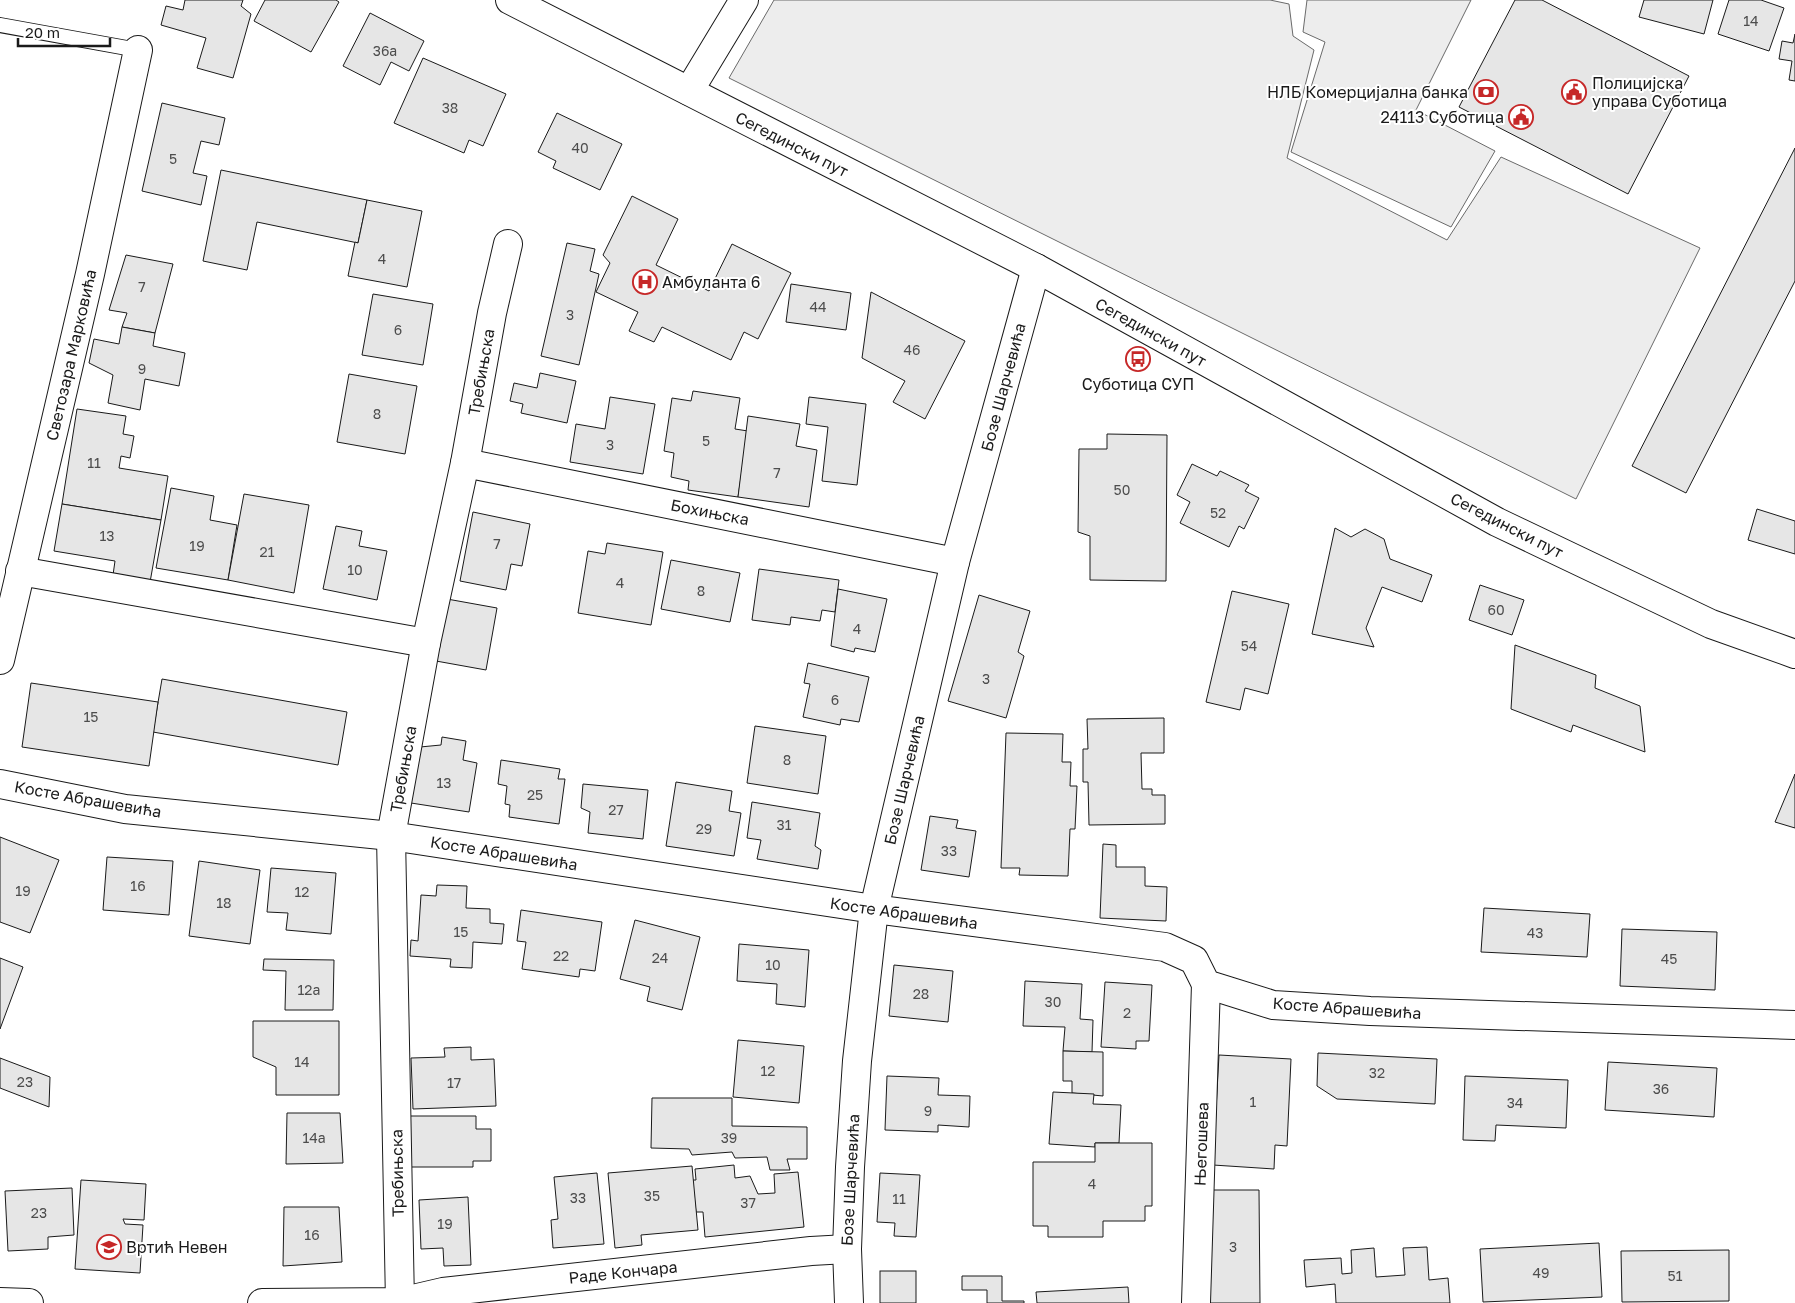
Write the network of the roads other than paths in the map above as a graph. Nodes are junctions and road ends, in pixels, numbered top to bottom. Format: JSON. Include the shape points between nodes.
{"nodes":[{"id":1,"x":510,"y":0,"type":"edge"},
{"id":2,"x":744,"y":0,"type":"edge"},
{"id":3,"x":0,"y":25,"type":"edge"},
{"id":4,"x":138,"y":50,"type":"joint"},
{"id":5,"x":689,"y":91,"type":"junction"},
{"id":6,"x":508,"y":244,"type":"dead end"},
{"id":7,"x":1036,"y":268,"type":"junction"},
{"id":8,"x":465,"y":462,"type":"junction"},
{"id":9,"x":955,"y":562,"type":"junction"},
{"id":10,"x":20,"y":571,"type":"junction"},
{"id":11,"x":426,"y":644,"type":"junction"},
{"id":12,"x":1795,"y":654,"type":"edge"},
{"id":13,"x":0,"y":660,"type":"edge"},
{"id":14,"x":0,"y":784,"type":"edge"},
{"id":15,"x":391,"y":836,"type":"junction"},
{"id":16,"x":874,"y":909,"type":"junction"},
{"id":17,"x":1206,"y":984,"type":"junction"},
{"id":18,"x":1795,"y":1025,"type":"edge"},
{"id":19,"x":847,"y":1249,"type":"junction"},
{"id":20,"x":0,"y":1302,"type":"edge"},
{"id":21,"x":29,"y":1303,"type":"edge"},
{"id":22,"x":262,"y":1303,"type":"edge"},
{"id":23,"x":401,"y":1303,"type":"edge"},
{"id":24,"x":849,"y":1303,"type":"edge"},
{"id":25,"x":1196,"y":1303,"type":"edge"}],
"edges":[{"from":1,"to":5,"type":"street","name":"Сегедински пут"},
{"from":2,"to":5,"type":"street"},
{"from":3,"to":4,"type":"lane"},
{"from":4,"to":10,"type":"street","name":"Светозара Марковића","via":[[90,274]]},
{"from":5,"to":7,"type":"street","name":"Сегедински пут"},
{"from":6,"to":8,"type":"street","name":"Требињска"},
{"from":7,"to":9,"type":"street","name":"Бозе Шарчевића"},
{"from":7,"to":12,"type":"street","name":"Сегедински пут","via":[[1497,522],[1711,624]]},
{"from":8,"to":9,"type":"street","name":"Бохињска"},
{"from":8,"to":11,"type":"street","name":"Требињска"},
{"from":9,"to":16,"type":"street","name":"Бозе Шарчевића"},
{"from":10,"to":11,"type":"street"},
{"from":10,"to":13,"type":"street","name":"Светозара Марковића"},
{"from":11,"to":15,"type":"street","name":"Требињска"},
{"from":14,"to":15,"type":"street","name":"Косте Абрашевића","via":[[125,809]]},
{"from":15,"to":16,"type":"street","name":"Косте Абрашевића"},
{"from":15,"to":23,"type":"street","name":"Требињска"},
{"from":16,"to":17,"type":"street","name":"Косте Абрашевића","via":[[1165,947],[1194,960]]},
{"from":16,"to":19,"type":"street","name":"Бозе Шарчевића","via":[[857,1061]]},
{"from":17,"to":18,"type":"street","name":"Косте Абрашевића","via":[[1273,1005]]},
{"from":17,"to":25,"type":"street","name":"Његошева"},
{"from":19,"to":23,"type":"street","name":"Раде Кончара","via":[[443,1292]]},
{"from":19,"to":24,"type":"street","name":"Бозе Шарчевића"},
{"from":20,"to":21,"type":"street"},
{"from":22,"to":23,"type":"street","name":"Раде Кончара"}]}
